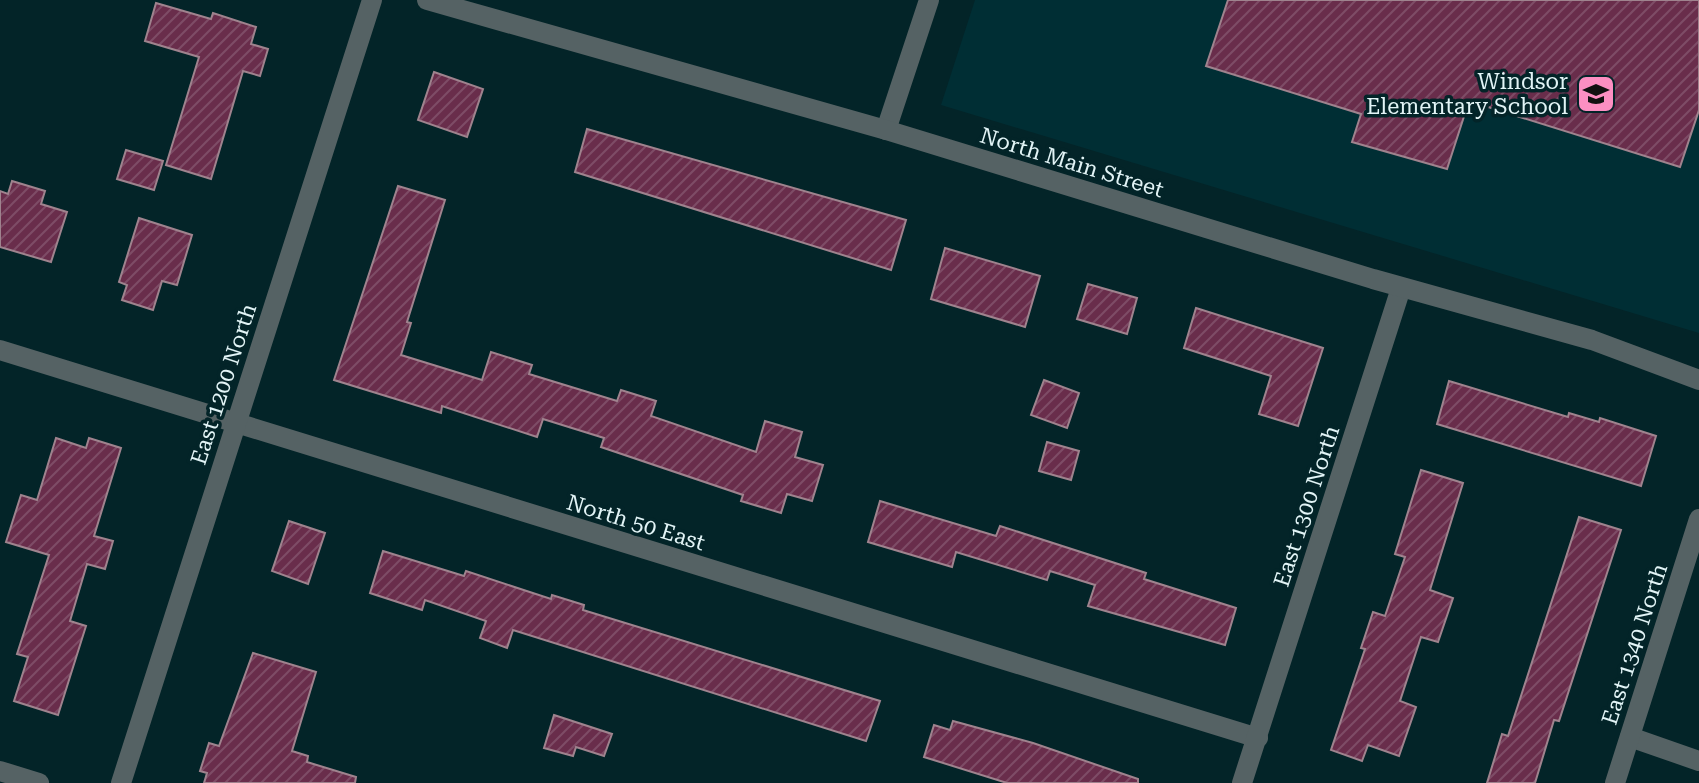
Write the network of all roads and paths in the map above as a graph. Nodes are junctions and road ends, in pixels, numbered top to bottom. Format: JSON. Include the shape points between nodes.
{"nodes":[{"id":1,"x":372,"y":0,"type":"edge"},
{"id":2,"x":427,"y":0,"type":"edge"},
{"id":3,"x":929,"y":0,"type":"edge"},
{"id":4,"x":886,"y":130,"type":"junction"},
{"id":5,"x":1401,"y":288,"type":"junction"},
{"id":6,"x":0,"y":350,"type":"edge"},
{"id":7,"x":1699,"y":380,"type":"edge"},
{"id":8,"x":235,"y":424,"type":"junction"},
{"id":9,"x":1699,"y":519,"type":"edge"},
{"id":10,"x":1630,"y":737,"type":"junction"},
{"id":11,"x":1258,"y":738,"type":"junction"},
{"id":12,"x":1699,"y":761,"type":"edge"},
{"id":13,"x":0,"y":771,"type":"edge"},
{"id":14,"x":39,"y":783,"type":"edge"},
{"id":15,"x":121,"y":783,"type":"edge"},
{"id":16,"x":1242,"y":783,"type":"edge"},
{"id":17,"x":1615,"y":783,"type":"edge"}],
"edges":[{"from":1,"to":8,"type":"street","name":"East 1200 North"},
{"from":2,"to":4,"type":"street","name":"North Main Street"},
{"from":3,"to":4,"type":"street"},
{"from":4,"to":5,"type":"street","name":"North Main Street"},
{"from":5,"to":7,"type":"street","name":"North Main Street","via":[[1592,340]]},
{"from":5,"to":11,"type":"street","name":"East 1300 North"},
{"from":6,"to":8,"type":"street","name":"North 50 East"},
{"from":8,"to":11,"type":"street","name":"North 50 East"},
{"from":8,"to":15,"type":"street","name":"East 1200 North"},
{"from":9,"to":10,"type":"street","name":"East 1340 North"},
{"from":10,"to":12,"type":"street"},
{"from":10,"to":17,"type":"street","name":"East 1340 North"},
{"from":11,"to":16,"type":"street","name":"East 1300 North"},
{"from":13,"to":14,"type":"street"}]}
